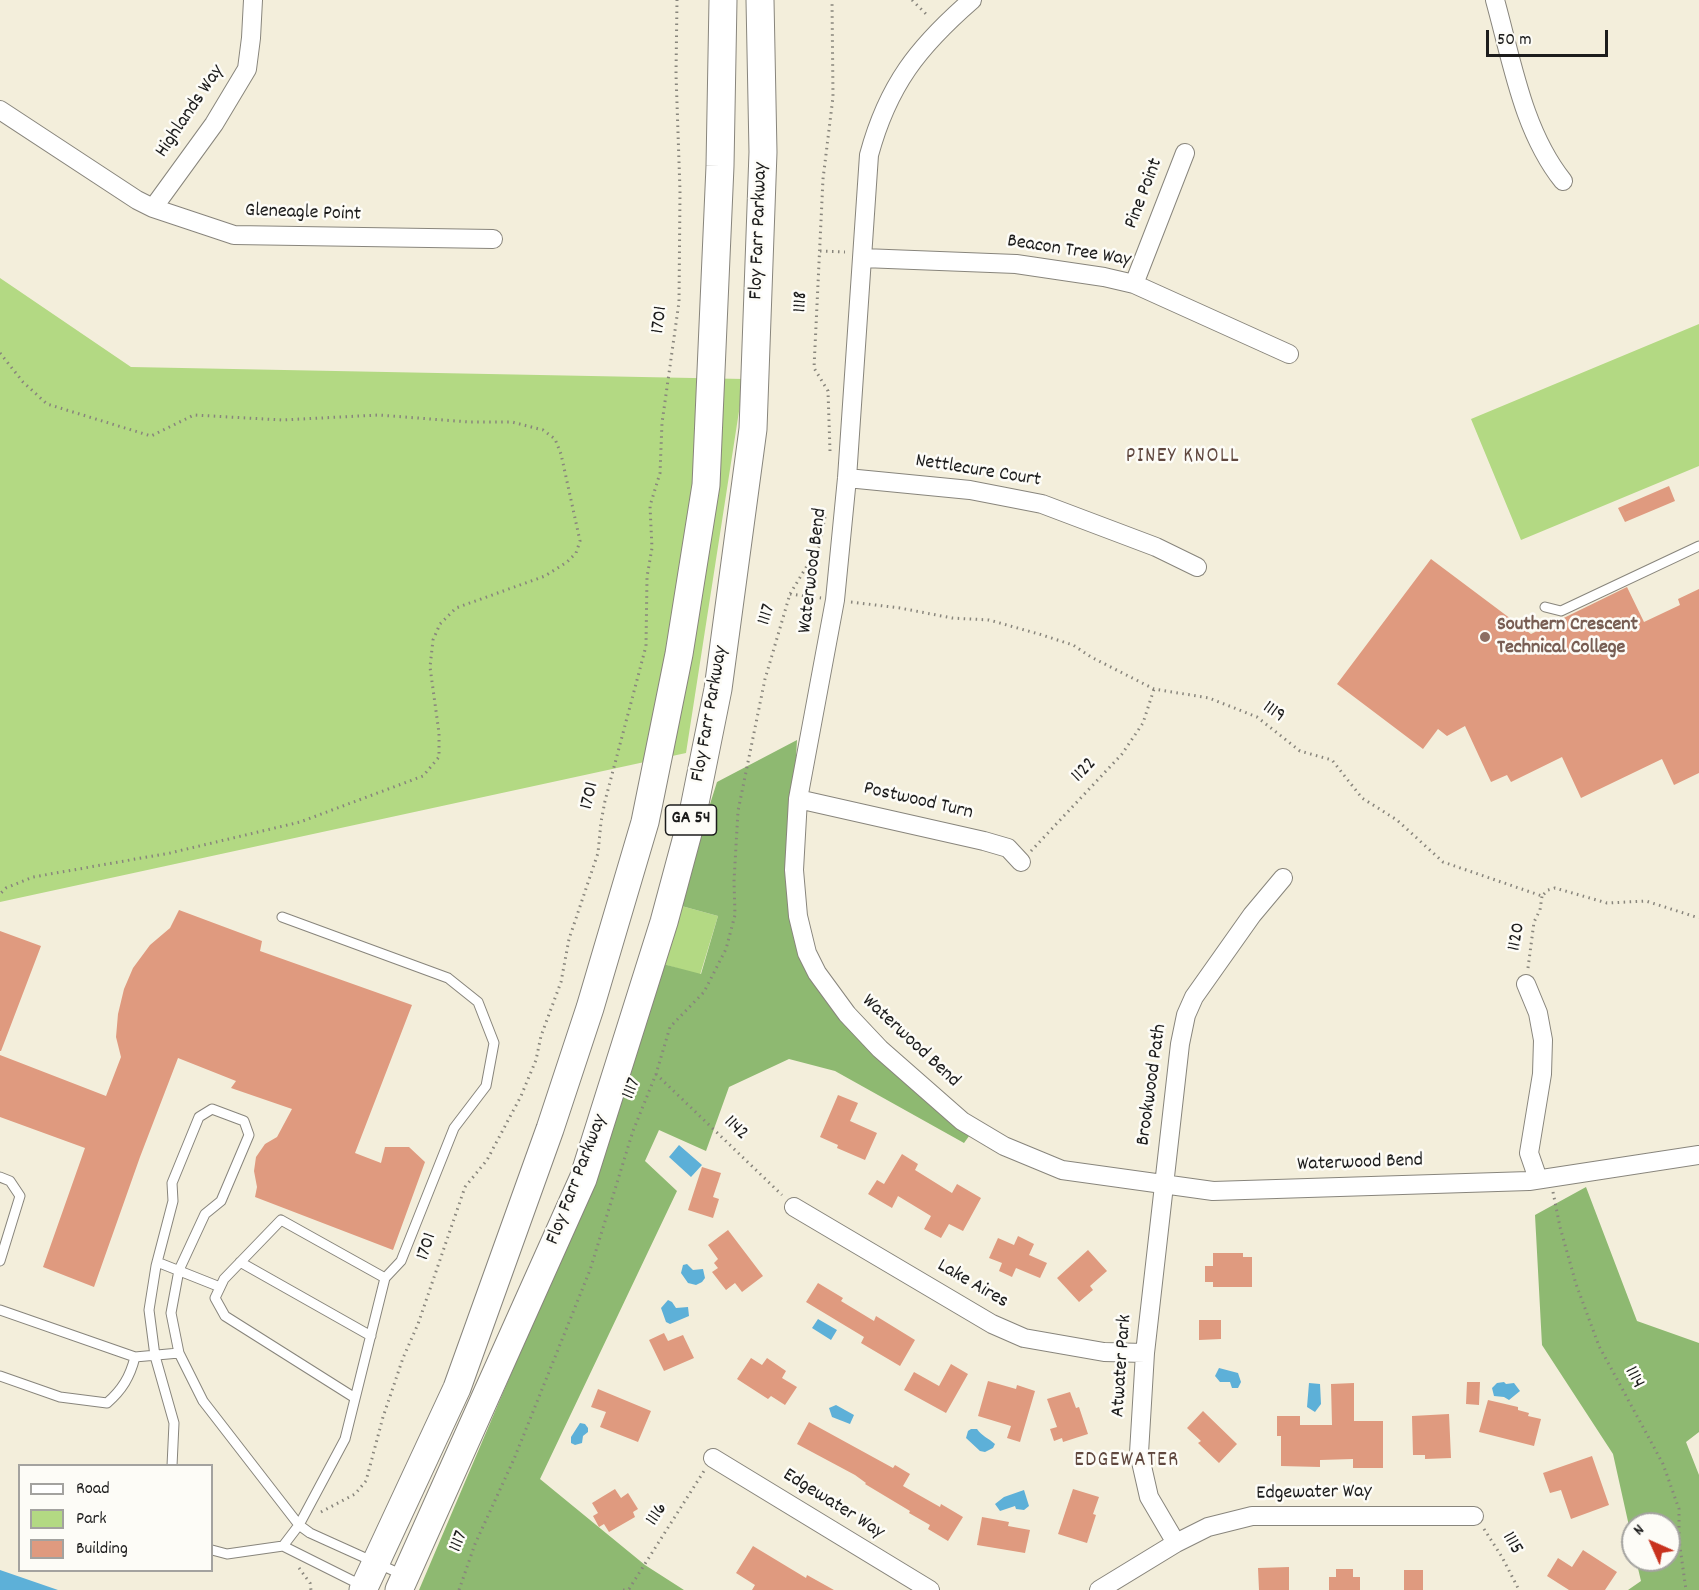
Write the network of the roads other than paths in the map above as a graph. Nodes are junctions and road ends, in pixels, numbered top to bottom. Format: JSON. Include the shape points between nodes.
{"nodes":[{"id":1,"x":253,"y":0,"type":"edge"},
{"id":2,"x":723,"y":0,"type":"edge"},
{"id":3,"x":760,"y":0,"type":"edge"},
{"id":4,"x":972,"y":0,"type":"edge"},
{"id":5,"x":1496,"y":0,"type":"edge"},
{"id":6,"x":0,"y":110,"type":"edge"},
{"id":7,"x":1185,"y":153,"type":"dead end"},
{"id":8,"x":1563,"y":181,"type":"dead end"},
{"id":9,"x":153,"y":208,"type":"junction"},
{"id":10,"x":493,"y":239,"type":"dead end"},
{"id":11,"x":863,"y":256,"type":"junction"},
{"id":12,"x":1134,"y":284,"type":"junction"},
{"id":13,"x":1289,"y":354,"type":"dead end"},
{"id":14,"x":847,"y":478,"type":"junction"},
{"id":15,"x":1699,"y":546,"type":"edge"},
{"id":16,"x":1197,"y":567,"type":"dead end"},
{"id":17,"x":1545,"y":607,"type":"dead end"},
{"id":18,"x":798,"y":799,"type":"junction"},
{"id":19,"x":1021,"y":862,"type":"road end"},
{"id":20,"x":1282,"y":878,"type":"dead end"},
{"id":21,"x":282,"y":917,"type":"dead end"},
{"id":22,"x":1526,"y":984,"type":"road end"},
{"id":23,"x":1699,"y":1155,"type":"edge"},
{"id":24,"x":0,"y":1176,"type":"edge"},
{"id":25,"x":1544,"y":1179,"type":"junction"},
{"id":26,"x":1163,"y":1185,"type":"junction"},
{"id":27,"x":794,"y":1207,"type":"road end"},
{"id":28,"x":0,"y":1261,"type":"edge"},
{"id":29,"x":157,"y":1262,"type":"junction"},
{"id":30,"x":240,"y":1262,"type":"junction"},
{"id":31,"x":179,"y":1270,"type":"junction"},
{"id":32,"x":386,"y":1278,"type":"junction"},
{"id":33,"x":220,"y":1287,"type":"junction"},
{"id":34,"x":0,"y":1310,"type":"edge"},
{"id":35,"x":371,"y":1336,"type":"junction"},
{"id":36,"x":179,"y":1353,"type":"junction"},
{"id":37,"x":1145,"y":1353,"type":"junction"},
{"id":38,"x":155,"y":1356,"type":"junction"},
{"id":39,"x":135,"y":1357,"type":"junction"},
{"id":40,"x":0,"y":1376,"type":"edge"},
{"id":41,"x":355,"y":1398,"type":"junction"},
{"id":42,"x":713,"y":1458,"type":"road end"},
{"id":43,"x":171,"y":1464,"type":"edge"},
{"id":44,"x":1474,"y":1516,"type":"road end"},
{"id":45,"x":299,"y":1525,"type":"junction"},
{"id":46,"x":1176,"y":1543,"type":"junction"},
{"id":47,"x":283,"y":1546,"type":"junction"},
{"id":48,"x":213,"y":1550,"type":"edge"},
{"id":49,"x":376,"y":1563,"type":"junction"},
{"id":50,"x":402,"y":1583,"type":"edge"},
{"id":51,"x":366,"y":1589,"type":"edge"},
{"id":52,"x":930,"y":1590,"type":"edge"},
{"id":53,"x":1099,"y":1590,"type":"edge"}],
"edges":[{"from":1,"to":9,"type":"street","name":"Highlands Way","via":[[247,69],[214,124]]},
{"from":2,"to":49,"type":"main road","number":"GA 54","via":[[706,484],[679,654],[645,822],[550,1129],[457,1388]]},
{"from":3,"to":50,"type":"main road","name":"Floy Farr Parkway","number":"GA 54","via":[[763,152],[753,429],[718,689],[692,818],[664,922],[583,1179]]},
{"from":4,"to":11,"type":"street","name":"Waterwood Bend","via":[[922,47],[884,109],[869,155]]},
{"from":5,"to":8,"type":"street","via":[[1536,137],[1549,164]]},
{"from":6,"to":9,"type":"street","name":"Gleneagle Point"},
{"from":7,"to":12,"type":"street","name":"Pine Point"},
{"from":9,"to":10,"type":"street","name":"Gleneagle Point","via":[[234,235]]},
{"from":11,"to":12,"type":"street","name":"Beacon Tree Way","via":[[1016,264]]},
{"from":11,"to":14,"type":"street","name":"Waterwood Bend"},
{"from":12,"to":13,"type":"street","name":"Beacon Tree Way"},
{"from":14,"to":16,"type":"street","name":"Nettlecure Court","via":[[970,490],[1042,504],[1156,547]]},
{"from":14,"to":18,"type":"street","name":"Waterwood Bend","via":[[835,600]]},
{"from":15,"to":17,"type":"lane","via":[[1561,611]]},
{"from":18,"to":19,"type":"street","name":"Postwood Turn","via":[[984,841],[1008,848]]},
{"from":18,"to":26,"type":"street","name":"Waterwood Bend","via":[[794,870],[805,944],[831,995],[862,1032],[962,1121],[1004,1146],[1062,1170]]},
{"from":20,"to":26,"type":"street","name":"Brookwood Path","via":[[1212,969],[1186,1014]]},
{"from":21,"to":32,"type":"lane","via":[[448,978],[478,1002],[494,1043],[486,1086],[454,1128],[401,1261]]},
{"from":22,"to":25,"type":"street","via":[[1538,1012],[1543,1040],[1542,1074],[1529,1153]]},
{"from":23,"to":25,"type":"street","name":"Waterwood Bend"},
{"from":24,"to":28,"type":"lane","via":[[10,1181],[20,1196]]},
{"from":25,"to":26,"type":"street","name":"Waterwood Bend","via":[[1213,1191]]},
{"from":26,"to":37,"type":"street","name":"Atwater Park"},
{"from":27,"to":37,"type":"street","name":"Lake Aires","via":[[992,1324],[1024,1338],[1104,1352]]},
{"from":29,"to":31,"type":"lane"},
{"from":29,"to":31,"type":"lane","via":[[173,1201],[172,1183],[199,1117],[212,1109],[244,1121],[249,1135],[221,1201],[205,1214]]},
{"from":29,"to":38,"type":"lane","via":[[149,1310]]},
{"from":30,"to":32,"type":"lane","via":[[281,1221]]},
{"from":30,"to":33,"type":"lane"},
{"from":30,"to":35,"type":"lane"},
{"from":31,"to":33,"type":"lane"},
{"from":31,"to":36,"type":"lane","via":[[171,1313]]},
{"from":32,"to":35,"type":"lane"},
{"from":33,"to":41,"type":"lane","via":[[215,1298],[225,1316]]},
{"from":34,"to":39,"type":"lane"},
{"from":35,"to":41,"type":"lane"},
{"from":36,"to":38,"type":"lane"},
{"from":36,"to":45,"type":"lane","via":[[203,1401]]},
{"from":37,"to":46,"type":"street","name":"Atwater Park","via":[[1139,1453],[1149,1497]]},
{"from":38,"to":39,"type":"lane"},
{"from":38,"to":43,"type":"lane","via":[[174,1424]]},
{"from":39,"to":40,"type":"lane","via":[[120,1392],[107,1402],[60,1397]]},
{"from":41,"to":45,"type":"lane","via":[[345,1439]]},
{"from":42,"to":52,"type":"street","name":"Edgewater Way"},
{"from":44,"to":46,"type":"street","name":"Edgewater Way","via":[[1252,1516],[1208,1527]]},
{"from":45,"to":47,"type":"lane"},
{"from":45,"to":49,"type":"lane"},
{"from":46,"to":53,"type":"street","name":"Edgewater Way"},
{"from":47,"to":48,"type":"lane","via":[[227,1554]]},
{"from":47,"to":51,"type":"lane"},
{"from":49,"to":50,"type":"lane"},
{"from":49,"to":51,"type":"main road","number":"GA 54"}]}
